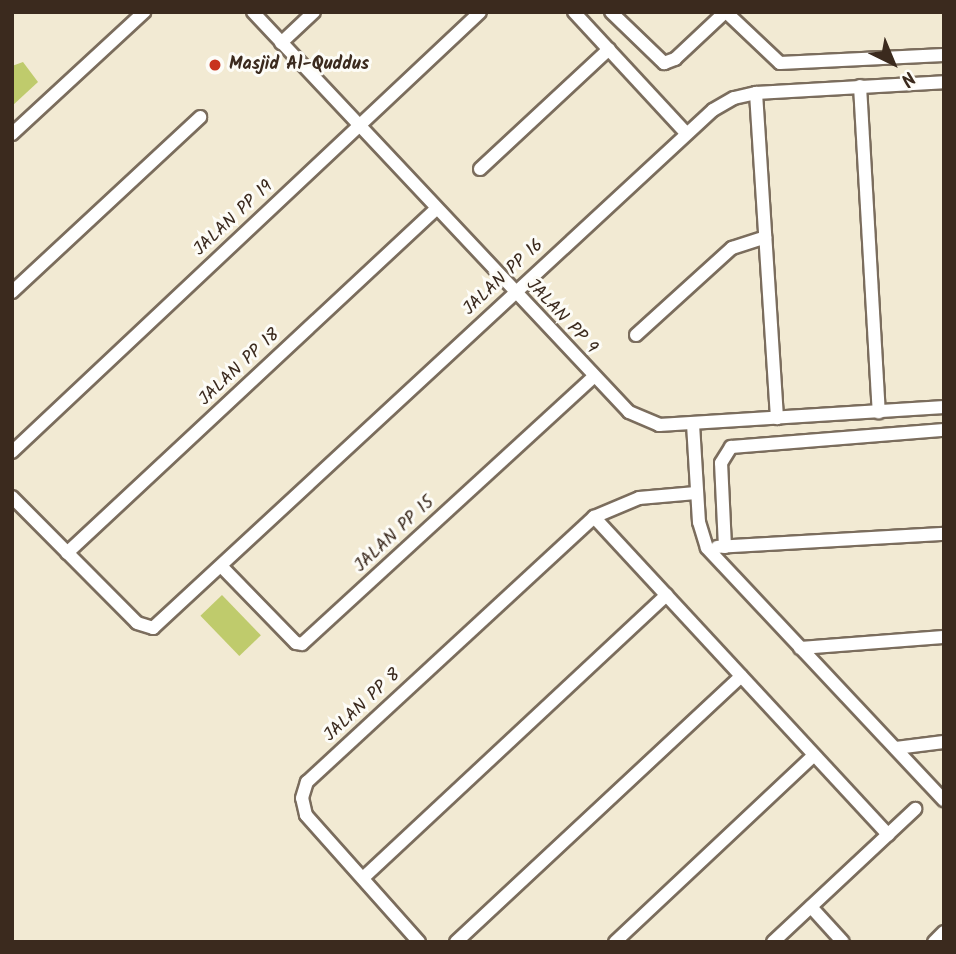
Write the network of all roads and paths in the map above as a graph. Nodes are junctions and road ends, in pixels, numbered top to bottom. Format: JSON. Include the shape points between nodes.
{"nodes":[{"id":1,"x":144,"y":12,"type":"edge"},
{"id":2,"x":253,"y":12,"type":"edge"},
{"id":3,"x":314,"y":12,"type":"edge"},
{"id":4,"x":480,"y":12,"type":"edge"},
{"id":5,"x":575,"y":12,"type":"edge"},
{"id":6,"x":726,"y":12,"type":"edge"},
{"id":7,"x":618,"y":14,"type":"edge"},
{"id":8,"x":281,"y":43,"type":"junction"},
{"id":9,"x":609,"y":50,"type":"junction"},
{"id":10,"x":944,"y":55,"type":"edge"},
{"id":11,"x":852,"y":61,"type":"junction"},
{"id":12,"x":867,"y":61,"type":"junction"},
{"id":13,"x":944,"y":82,"type":"edge"},
{"id":14,"x":859,"y":86,"type":"junction"},
{"id":15,"x":756,"y":93,"type":"junction"},
{"id":16,"x":200,"y":117,"type":"dead end"},
{"id":17,"x":360,"y":127,"type":"junction"},
{"id":18,"x":685,"y":132,"type":"junction"},
{"id":19,"x":12,"y":134,"type":"edge"},
{"id":20,"x":480,"y":169,"type":"dead end"},
{"id":21,"x":436,"y":209,"type":"junction"},
{"id":22,"x":765,"y":237,"type":"junction"},
{"id":23,"x":12,"y":292,"type":"edge"},
{"id":24,"x":514,"y":292,"type":"junction"},
{"id":25,"x":636,"y":335,"type":"dead end"},
{"id":26,"x":593,"y":377,"type":"junction"},
{"id":27,"x":944,"y":407,"type":"edge"},
{"id":28,"x":879,"y":412,"type":"junction"},
{"id":29,"x":777,"y":418,"type":"junction"},
{"id":30,"x":693,"y":424,"type":"junction"},
{"id":31,"x":944,"y":430,"type":"edge"},
{"id":32,"x":12,"y":452,"type":"edge"},
{"id":33,"x":696,"y":493,"type":"junction"},
{"id":34,"x":12,"y":497,"type":"edge"},
{"id":35,"x":594,"y":517,"type":"junction"},
{"id":36,"x":944,"y":534,"type":"edge"},
{"id":37,"x":725,"y":547,"type":"junction"},
{"id":38,"x":707,"y":548,"type":"junction"},
{"id":39,"x":67,"y":553,"type":"junction"},
{"id":40,"x":222,"y":567,"type":"junction"},
{"id":41,"x":666,"y":595,"type":"junction"},
{"id":42,"x":944,"y":637,"type":"edge"},
{"id":43,"x":800,"y":648,"type":"junction"},
{"id":44,"x":741,"y":676,"type":"junction"},
{"id":45,"x":944,"y":742,"type":"edge"},
{"id":46,"x":896,"y":748,"type":"junction"},
{"id":47,"x":814,"y":755,"type":"junction"},
{"id":48,"x":944,"y":800,"type":"edge"},
{"id":49,"x":915,"y":809,"type":"dead end"},
{"id":50,"x":888,"y":835,"type":"junction"},
{"id":51,"x":363,"y":878,"type":"junction"},
{"id":52,"x":811,"y":907,"type":"junction"},
{"id":53,"x":944,"y":932,"type":"edge"},
{"id":54,"x":419,"y":942,"type":"edge"},
{"id":55,"x":457,"y":942,"type":"edge"},
{"id":56,"x":615,"y":942,"type":"edge"},
{"id":57,"x":773,"y":942,"type":"edge"},
{"id":58,"x":843,"y":942,"type":"edge"},
{"id":59,"x":933,"y":942,"type":"edge"}],
"edges":[{"from":1,"to":19,"type":"street"},
{"from":2,"to":8,"type":"street","name":"JALAN PP 9"},
{"from":3,"to":8,"type":"street"},
{"from":4,"to":17,"type":"street","name":"JALAN PP 19"},
{"from":5,"to":9,"type":"street"},
{"from":6,"to":7,"type":"street","via":[[675,59],[664,63]]},
{"from":6,"to":11,"type":"street","via":[[780,63]]},
{"from":8,"to":17,"type":"street","name":"JALAN PP 9"},
{"from":9,"to":18,"type":"street"},
{"from":9,"to":20,"type":"street"},
{"from":10,"to":12,"type":"street"},
{"from":11,"to":12,"type":"street"},
{"from":11,"to":14,"type":"street"},
{"from":12,"to":14,"type":"street"},
{"from":13,"to":14,"type":"street","name":"JALAN PP 16"},
{"from":14,"to":15,"type":"street","name":"JALAN PP 16"},
{"from":14,"to":28,"type":"street"},
{"from":15,"to":18,"type":"street","name":"JALAN PP 16","via":[[734,98]]},
{"from":15,"to":22,"type":"street"},
{"from":16,"to":23,"type":"street"},
{"from":17,"to":21,"type":"street","name":"JALAN PP 9"},
{"from":17,"to":32,"type":"street","name":"JALAN PP 19"},
{"from":18,"to":24,"type":"street","name":"JALAN PP 16"},
{"from":21,"to":24,"type":"street","name":"JALAN PP 9"},
{"from":21,"to":39,"type":"street","name":"JALAN PP 18"},
{"from":22,"to":25,"type":"street","via":[[732,248]]},
{"from":22,"to":29,"type":"street"},
{"from":24,"to":26,"type":"street","name":"JALAN PP 9"},
{"from":24,"to":40,"type":"street","name":"JALAN PP 16"},
{"from":26,"to":30,"type":"street","name":"JALAN PP 9","via":[[619,404],[640,417],[659,425]]},
{"from":26,"to":40,"type":"street","name":"JALAN PP 15","via":[[302,644]]},
{"from":27,"to":28,"type":"street","name":"JALAN PP 9"},
{"from":28,"to":29,"type":"street","name":"JALAN PP 9"},
{"from":29,"to":30,"type":"street","name":"JALAN PP 9"},
{"from":30,"to":33,"type":"street"},
{"from":31,"to":37,"type":"street","via":[[737,446],[725,451],[721,463]]},
{"from":33,"to":35,"type":"street","name":"JALAN PP 8","via":[[639,498]]},
{"from":33,"to":38,"type":"street"},
{"from":34,"to":39,"type":"street"},
{"from":35,"to":41,"type":"street"},
{"from":35,"to":51,"type":"street","name":"JALAN PP 8","via":[[307,782],[302,798],[306,815]]},
{"from":36,"to":37,"type":"street"},
{"from":37,"to":38,"type":"street"},
{"from":38,"to":43,"type":"street"},
{"from":39,"to":40,"type":"street","name":"JALAN PP 16","via":[[147,628],[158,625]]},
{"from":41,"to":44,"type":"street"},
{"from":41,"to":51,"type":"street"},
{"from":42,"to":43,"type":"street"},
{"from":43,"to":46,"type":"street"},
{"from":44,"to":47,"type":"street"},
{"from":44,"to":55,"type":"street"},
{"from":45,"to":46,"type":"street"},
{"from":46,"to":48,"type":"street"},
{"from":47,"to":50,"type":"street"},
{"from":47,"to":56,"type":"street"},
{"from":49,"to":50,"type":"street"},
{"from":50,"to":52,"type":"street"},
{"from":51,"to":54,"type":"street","name":"JALAN PP 8"},
{"from":52,"to":57,"type":"street"},
{"from":52,"to":58,"type":"street"},
{"from":53,"to":59,"type":"street"}]}
